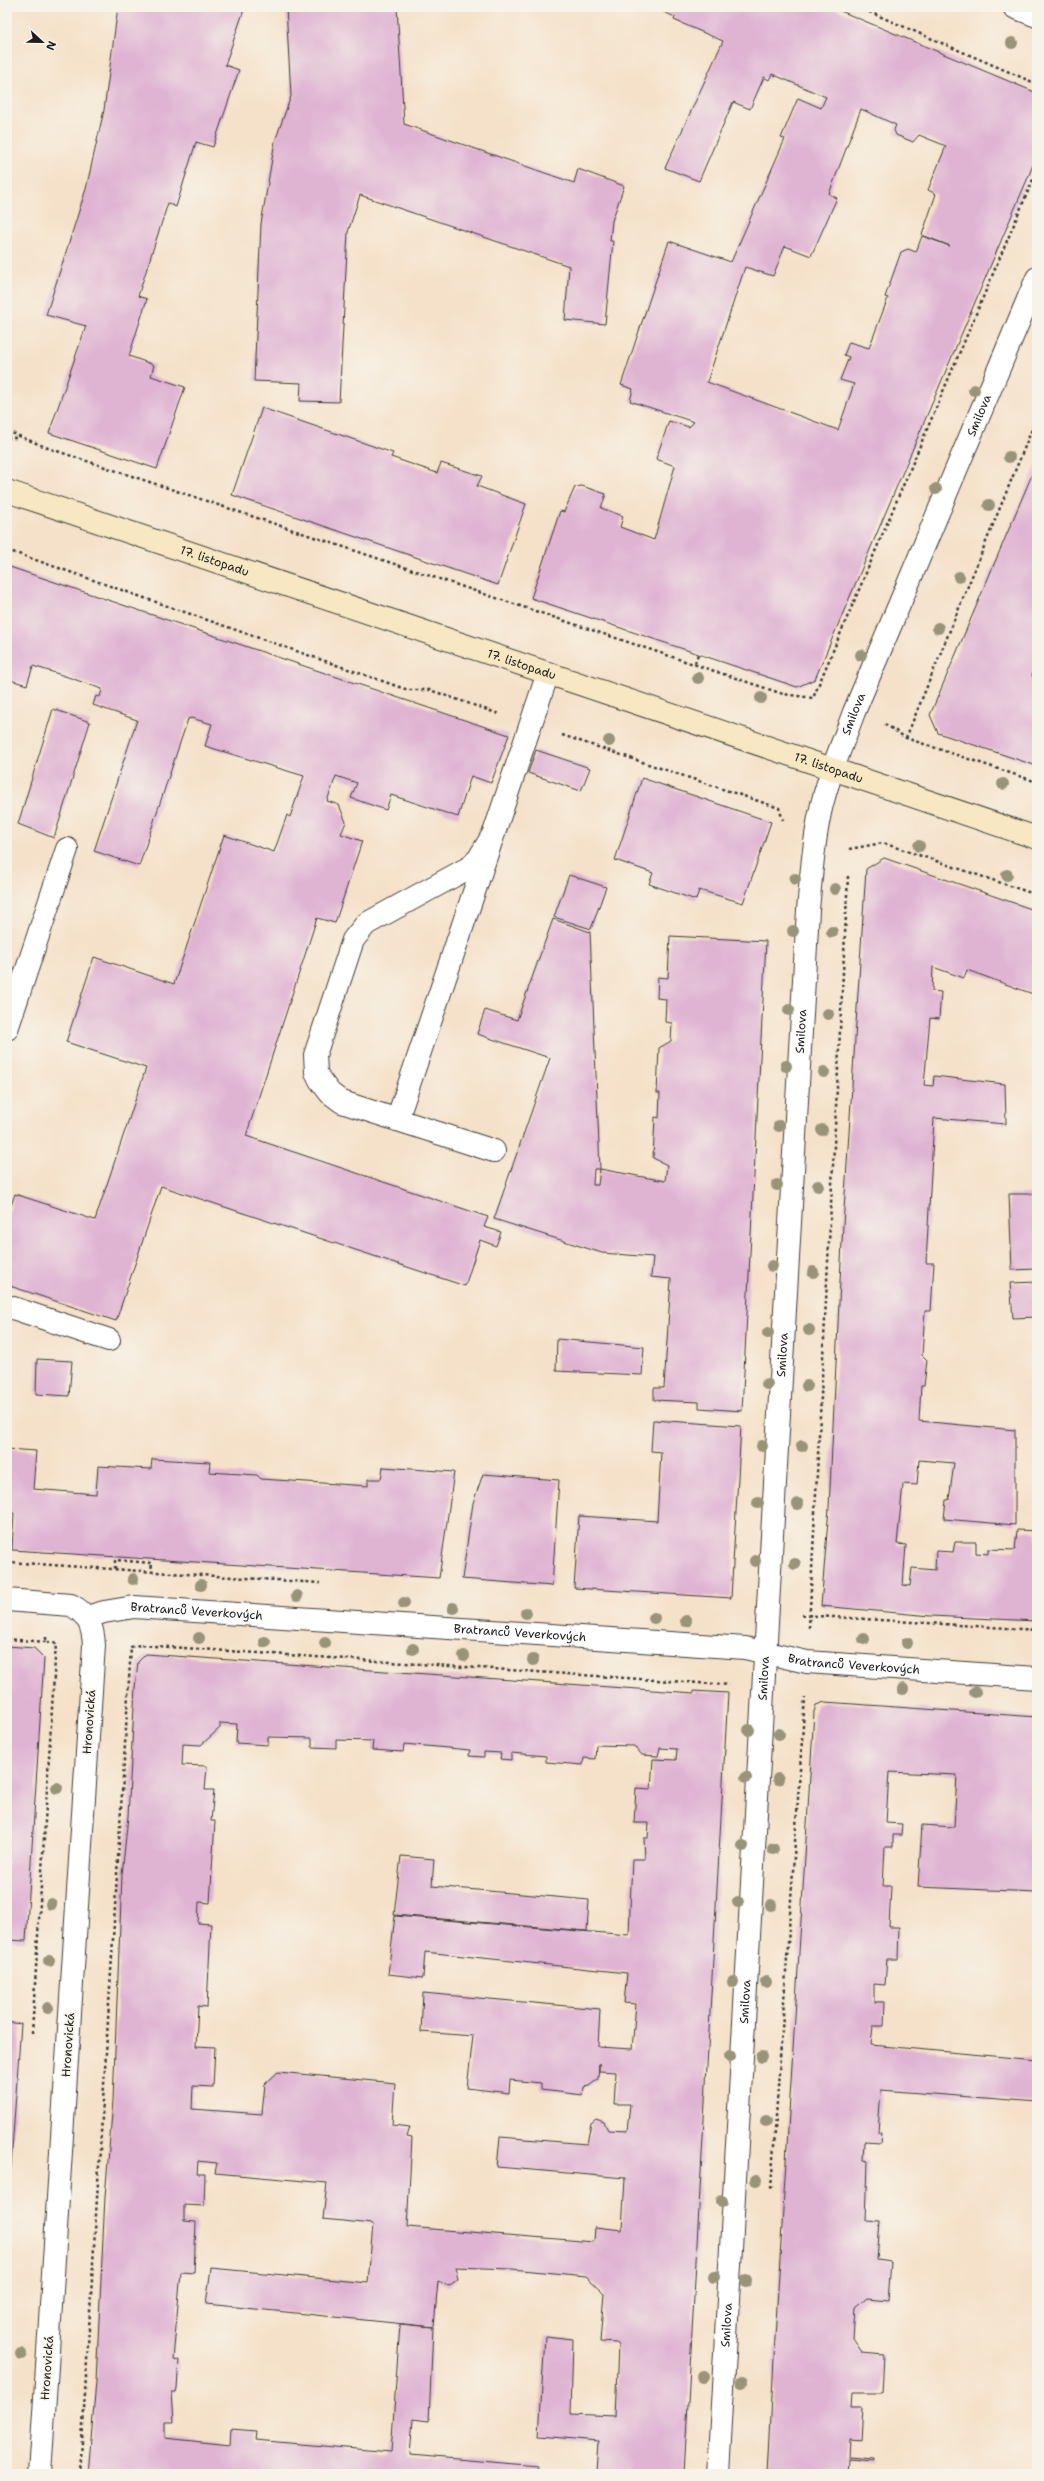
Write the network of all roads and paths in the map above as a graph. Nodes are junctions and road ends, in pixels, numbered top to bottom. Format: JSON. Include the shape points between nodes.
{"nodes":[{"id":1,"x":858,"y":7,"type":"edge"},
{"id":2,"x":1014,"y":7,"type":"edge"},
{"id":3,"x":1037,"y":16,"type":"edge"},
{"id":4,"x":1037,"y":84,"type":"edge"},
{"id":5,"x":1037,"y":170,"type":"edge"},
{"id":6,"x":1037,"y":278,"type":"edge"},
{"id":7,"x":1037,"y":417,"type":"edge"},
{"id":8,"x":7,"y":431,"type":"edge"},
{"id":9,"x":7,"y":438,"type":"edge"},
{"id":10,"x":22,"y":438,"type":"junction"},
{"id":11,"x":7,"y":491,"type":"edge"},
{"id":12,"x":7,"y":550,"type":"edge"},
{"id":13,"x":698,"y":654,"type":"dead end"},
{"id":14,"x":695,"y":663,"type":"junction"},
{"id":15,"x":548,"y":673,"type":"junction"},
{"id":16,"x":881,"y":722,"type":"dead end"},
{"id":17,"x":531,"y":725,"type":"junction"},
{"id":18,"x":906,"y":738,"type":"junction"},
{"id":19,"x":833,"y":769,"type":"junction"},
{"id":20,"x":1037,"y":782,"type":"edge"},
{"id":21,"x":785,"y":827,"type":"dead end"},
{"id":22,"x":494,"y":833,"type":"junction"},
{"id":23,"x":1037,"y":838,"type":"edge"},
{"id":24,"x":67,"y":849,"type":"dead end"},
{"id":25,"x":849,"y":856,"type":"dead end"},
{"id":26,"x":848,"y":872,"type":"dead end"},
{"id":27,"x":1037,"y":895,"type":"edge"},
{"id":28,"x":7,"y":1029,"type":"edge"},
{"id":29,"x":397,"y":1120,"type":"junction"},
{"id":30,"x":494,"y":1151,"type":"dead end"},
{"id":31,"x":7,"y":1306,"type":"edge"},
{"id":32,"x":109,"y":1340,"type":"dead end"},
{"id":33,"x":7,"y":1517,"type":"edge"},
{"id":34,"x":12,"y":1517,"type":"dead end"},
{"id":35,"x":115,"y":1569,"type":"dead end"},
{"id":36,"x":151,"y":1571,"type":"dead end"},
{"id":37,"x":7,"y":1600,"type":"edge"},
{"id":38,"x":87,"y":1617,"type":"junction"},
{"id":39,"x":7,"y":1639,"type":"edge"},
{"id":40,"x":46,"y":1642,"type":"dead end"},
{"id":41,"x":56,"y":1643,"type":"dead end"},
{"id":42,"x":766,"y":1652,"type":"junction"},
{"id":43,"x":807,"y":1662,"type":"junction"},
{"id":44,"x":1037,"y":1678,"type":"edge"},
{"id":45,"x":764,"y":1688,"type":"junction"},
{"id":46,"x":32,"y":2041,"type":"dead end"},
{"id":47,"x":770,"y":2197,"type":"dead end"},
{"id":48,"x":40,"y":2474,"type":"edge"},
{"id":49,"x":80,"y":2474,"type":"edge"},
{"id":50,"x":718,"y":2474,"type":"edge"}],
"edges":[{"from":1,"to":4,"type":"path"},
{"from":2,"to":3,"type":"street"},
{"from":5,"to":14,"type":"path","via":[[813,698],[783,694]]},
{"from":6,"to":19,"type":"street","name":"Smilova","via":[[854,712]]},
{"from":7,"to":18,"type":"path"},
{"from":8,"to":10,"type":"path"},
{"from":9,"to":10,"type":"path"},
{"from":10,"to":14,"type":"path"},
{"from":11,"to":15,"type":"main road","name":"17. listopadu"},
{"from":12,"to":17,"type":"path","via":[[408,690],[430,690]]},
{"from":13,"to":14,"type":"path"},
{"from":15,"to":17,"type":"street"},
{"from":15,"to":19,"type":"main road","name":"17. listopadu"},
{"from":16,"to":18,"type":"path"},
{"from":17,"to":21,"type":"path","via":[[779,808]]},
{"from":17,"to":22,"type":"street"},
{"from":18,"to":20,"type":"path"},
{"from":19,"to":23,"type":"main road","name":"17. listopadu"},
{"from":19,"to":42,"type":"street","name":"Smilova","via":[[820,812],[808,910]]},
{"from":22,"to":29,"type":"street"},
{"from":22,"to":29,"type":"street","via":[[479,858],[470,867],[361,928],[350,949],[317,1045],[314,1059],[316,1072],[330,1093],[349,1104]]},
{"from":24,"to":28,"type":"street"},
{"from":25,"to":27,"type":"path","via":[[849,848],[883,843]]},
{"from":26,"to":43,"type":"path"},
{"from":29,"to":30,"type":"street"},
{"from":31,"to":32,"type":"street"},
{"from":33,"to":34,"type":"path"},
{"from":35,"to":36,"type":"path","via":[[115,1560],[134,1560],[152,1563]]},
{"from":37,"to":38,"type":"street","via":[[71,1605]]},
{"from":38,"to":42,"type":"street","name":"Bratranců Veverkových","via":[[134,1608],[745,1648]]},
{"from":38,"to":48,"type":"street","name":"Hronovická","via":[[94,1640],[92,1680]]},
{"from":39,"to":40,"type":"path"},
{"from":41,"to":46,"type":"path"},
{"from":42,"to":43,"type":"street","name":"Bratranců Veverkových"},
{"from":42,"to":45,"type":"street","name":"Smilova"},
{"from":43,"to":44,"type":"street","name":"Bratranců Veverkových"},
{"from":43,"to":47,"type":"path"},
{"from":45,"to":49,"type":"path","via":[[140,1645],[131,1647]]},
{"from":45,"to":50,"type":"street","name":"Smilova"}]}
